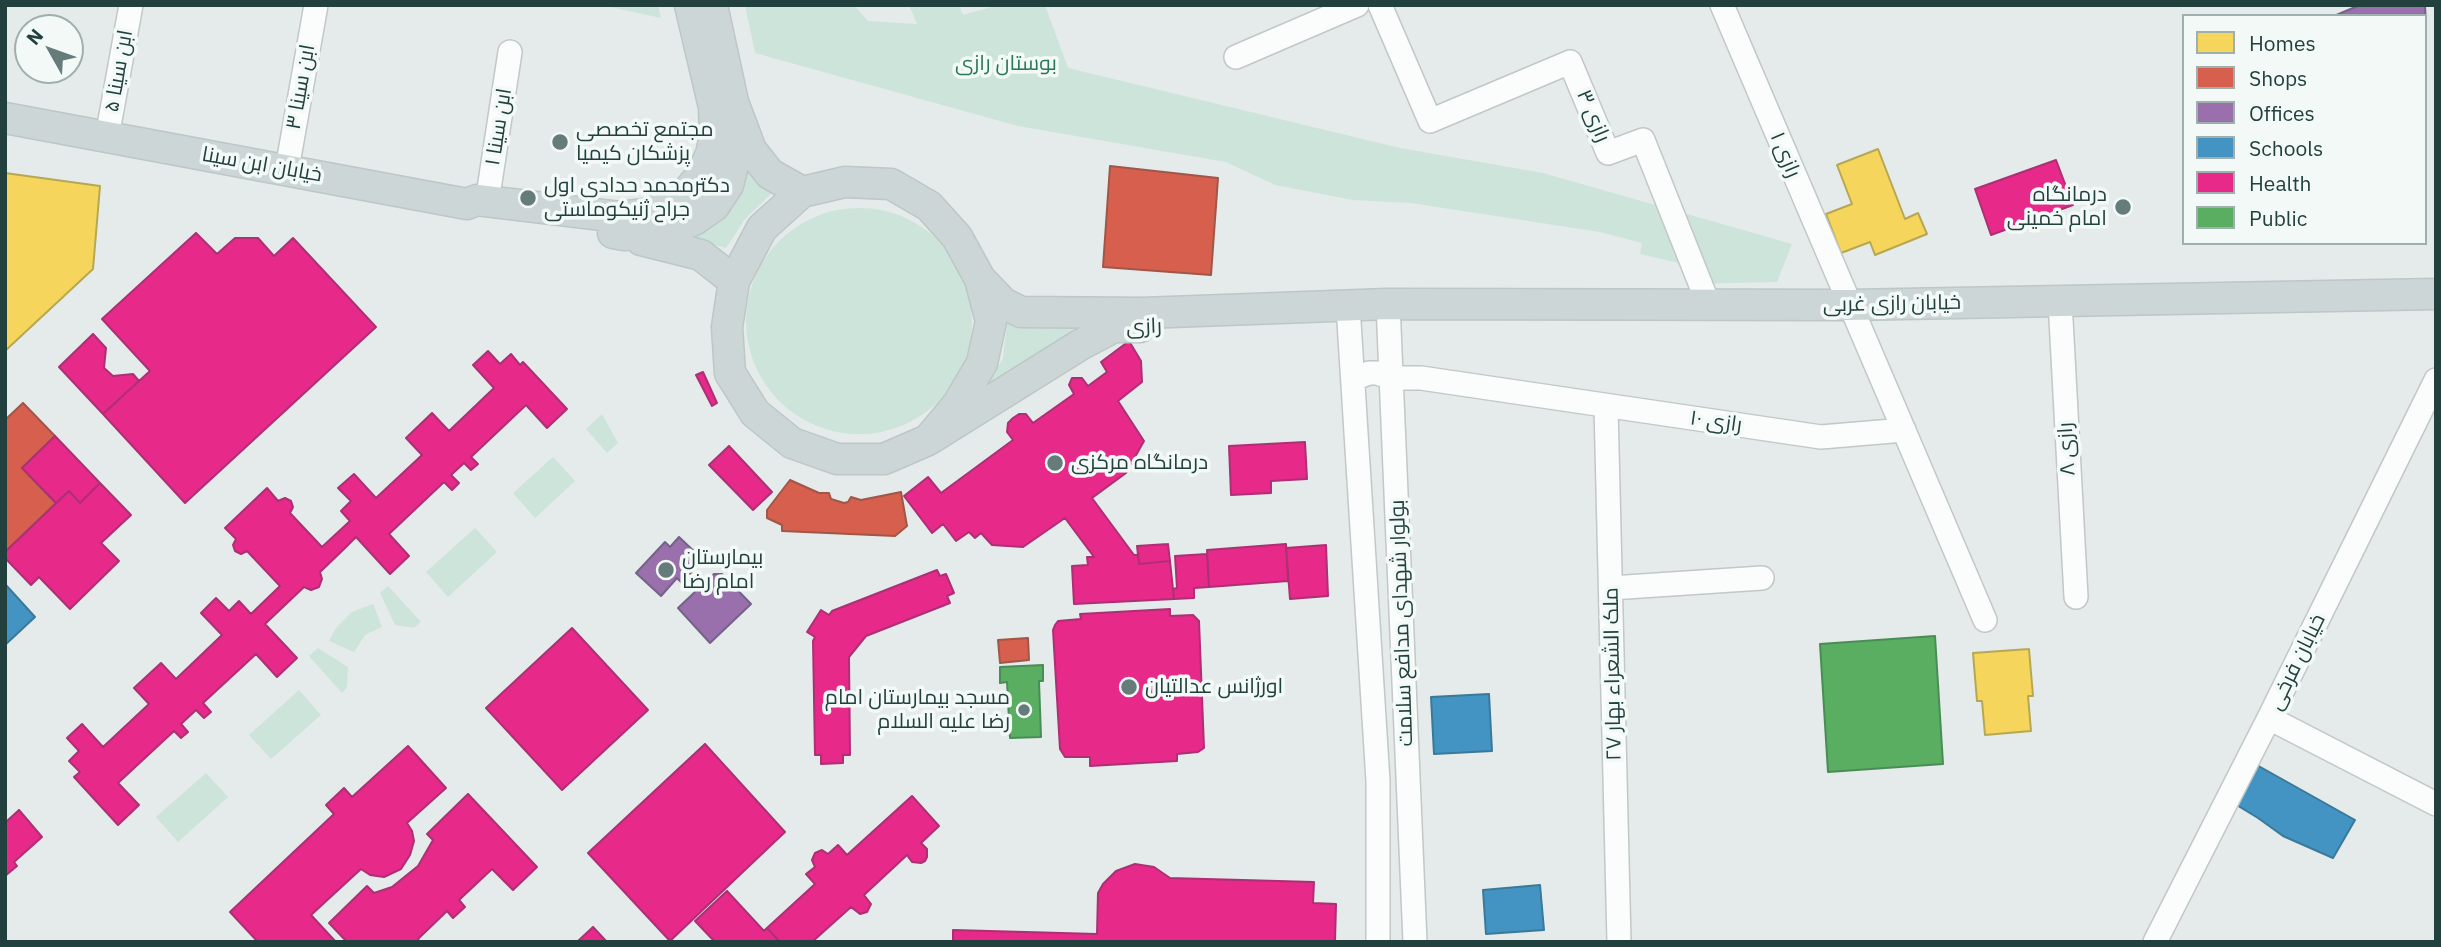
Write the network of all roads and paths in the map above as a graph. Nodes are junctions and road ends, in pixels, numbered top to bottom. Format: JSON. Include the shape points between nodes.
{"nodes":[{"id":1,"x":131,"y":5,"type":"edge"},
{"id":2,"x":316,"y":5,"type":"edge"},
{"id":3,"x":690,"y":5,"type":"edge"},
{"id":4,"x":712,"y":5,"type":"edge"},
{"id":5,"x":1357,"y":5,"type":"edge"},
{"id":6,"x":1380,"y":5,"type":"edge"},
{"id":7,"x":1722,"y":5,"type":"edge"},
{"id":8,"x":510,"y":52,"type":"dead end"},
{"id":9,"x":1236,"y":57,"type":"dead end"},
{"id":10,"x":733,"y":102,"type":"junction"},
{"id":11,"x":5,"y":118,"type":"edge"},
{"id":12,"x":107,"y":137,"type":"junction"},
{"id":13,"x":286,"y":169,"type":"junction"},
{"id":14,"x":803,"y":192,"type":"junction"},
{"id":15,"x":477,"y":203,"type":"junction"},
{"id":16,"x":624,"y":235,"type":"junction"},
{"id":17,"x":980,"y":279,"type":"junction"},
{"id":18,"x":734,"y":281,"type":"junction"},
{"id":19,"x":2436,"y":294,"type":"edge"},
{"id":20,"x":2060,"y":301,"type":"junction"},
{"id":21,"x":1708,"y":303,"type":"junction"},
{"id":22,"x":1388,"y":304,"type":"junction"},
{"id":23,"x":1849,"y":305,"type":"junction"},
{"id":24,"x":1348,"y":313,"type":"junction"},
{"id":25,"x":1392,"y":378,"type":"junction"},
{"id":26,"x":1353,"y":379,"type":"junction"},
{"id":27,"x":2436,"y":380,"type":"edge"},
{"id":28,"x":1606,"y":407,"type":"junction"},
{"id":29,"x":1904,"y":430,"type":"junction"},
{"id":30,"x":928,"y":440,"type":"junction"},
{"id":31,"x":1762,"y":578,"type":"dead end"},
{"id":32,"x":1611,"y":588,"type":"junction"},
{"id":33,"x":2076,"y":597,"type":"dead end"},
{"id":34,"x":1985,"y":620,"type":"dead end"},
{"id":35,"x":2269,"y":718,"type":"junction"},
{"id":36,"x":2436,"y":804,"type":"edge"},
{"id":37,"x":1378,"y":942,"type":"edge"},
{"id":38,"x":1415,"y":942,"type":"edge"},
{"id":39,"x":1619,"y":942,"type":"edge"},
{"id":40,"x":2155,"y":942,"type":"edge"}],
"edges":[{"from":1,"to":12,"type":"street","name":"ابن سینا ۵"},
{"from":2,"to":13,"type":"street","name":"ابن سینا ۳"},
{"from":3,"to":15,"type":"main road","name":"خیابان ابن سینا","via":[[714,107],[715,136],[702,174],[687,192],[645,214],[619,217]]},
{"from":4,"to":10,"type":"main road"},
{"from":5,"to":9,"type":"street"},
{"from":6,"to":21,"type":"street","name":"رازی ۳","via":[[1430,121],[1570,62],[1608,153],[1643,140]]},
{"from":7,"to":23,"type":"street","name":"رازی ۱"},
{"from":8,"to":15,"type":"street","name":"ابن سینا ۱"},
{"from":10,"to":14,"type":"main road","via":[[751,150],[771,174]]},
{"from":10,"to":16,"type":"main road","via":[[734,161],[728,185],[714,206],[667,232]]},
{"from":11,"to":12,"type":"main road","name":"خیابان ابن سینا"},
{"from":12,"to":13,"type":"main road","name":"خیابان ابن سینا"},
{"from":13,"to":15,"type":"main road","name":"خیابان ابن سینا"},
{"from":14,"to":17,"type":"main road","via":[[845,182],[891,184],[929,206],[957,237]]},
{"from":14,"to":18,"type":"main road","name":"رازی","via":[[762,228]]},
{"from":15,"to":16,"type":"main road","via":[[476,212]]},
{"from":16,"to":18,"type":"main road","via":[[701,255]]},
{"from":17,"to":24,"type":"main road","name":"رازی","via":[[1003,303],[1021,312]]},
{"from":17,"to":30,"type":"main road","via":[[991,321],[982,363],[958,404]]},
{"from":18,"to":30,"type":"main road","name":"رازی","via":[[727,327],[730,373],[755,413],[792,443],[837,459],[884,459]]},
{"from":19,"to":20,"type":"main road","name":"خیابان رازی غربی"},
{"from":20,"to":23,"type":"main road","name":"خیابان رازی غربی"},
{"from":20,"to":33,"type":"street","name":"رازی ۸"},
{"from":21,"to":22,"type":"main road","name":"خیابان رازی غربی"},
{"from":21,"to":23,"type":"main road","name":"خیابان رازی غربی"},
{"from":22,"to":24,"type":"main road","name":"خیابان رازی غربی"},
{"from":22,"to":25,"type":"street","name":"بولوار شهدای مدافع سلامت"},
{"from":23,"to":29,"type":"street"},
{"from":24,"to":26,"type":"street","name":"بولوار شهدای مدافع سلامت"},
{"from":24,"to":30,"type":"main road","name":"رازی","via":[[1114,327]]},
{"from":25,"to":26,"type":"street","name":"رازی ۱۰","via":[[1368,373]]},
{"from":25,"to":28,"type":"street","name":"رازی ۱۰","via":[[1421,378]]},
{"from":25,"to":38,"type":"street","name":"بولوار شهدای مدافع سلامت"},
{"from":26,"to":37,"type":"street","name":"بولوار شهدای مدافع سلامت","via":[[1378,781]]},
{"from":27,"to":35,"type":"street","name":"خیابان فرخی"},
{"from":28,"to":29,"type":"street","name":"رازی ۱۰","via":[[1821,437]]},
{"from":28,"to":32,"type":"street","name":"ملک الشعراء بهار ۲۷"},
{"from":29,"to":34,"type":"street"},
{"from":31,"to":32,"type":"street"},
{"from":32,"to":39,"type":"street","name":"ملک الشعراء بهار ۲۷"},
{"from":35,"to":36,"type":"street"},
{"from":35,"to":40,"type":"street","name":"خیابان فرخی"}]}
